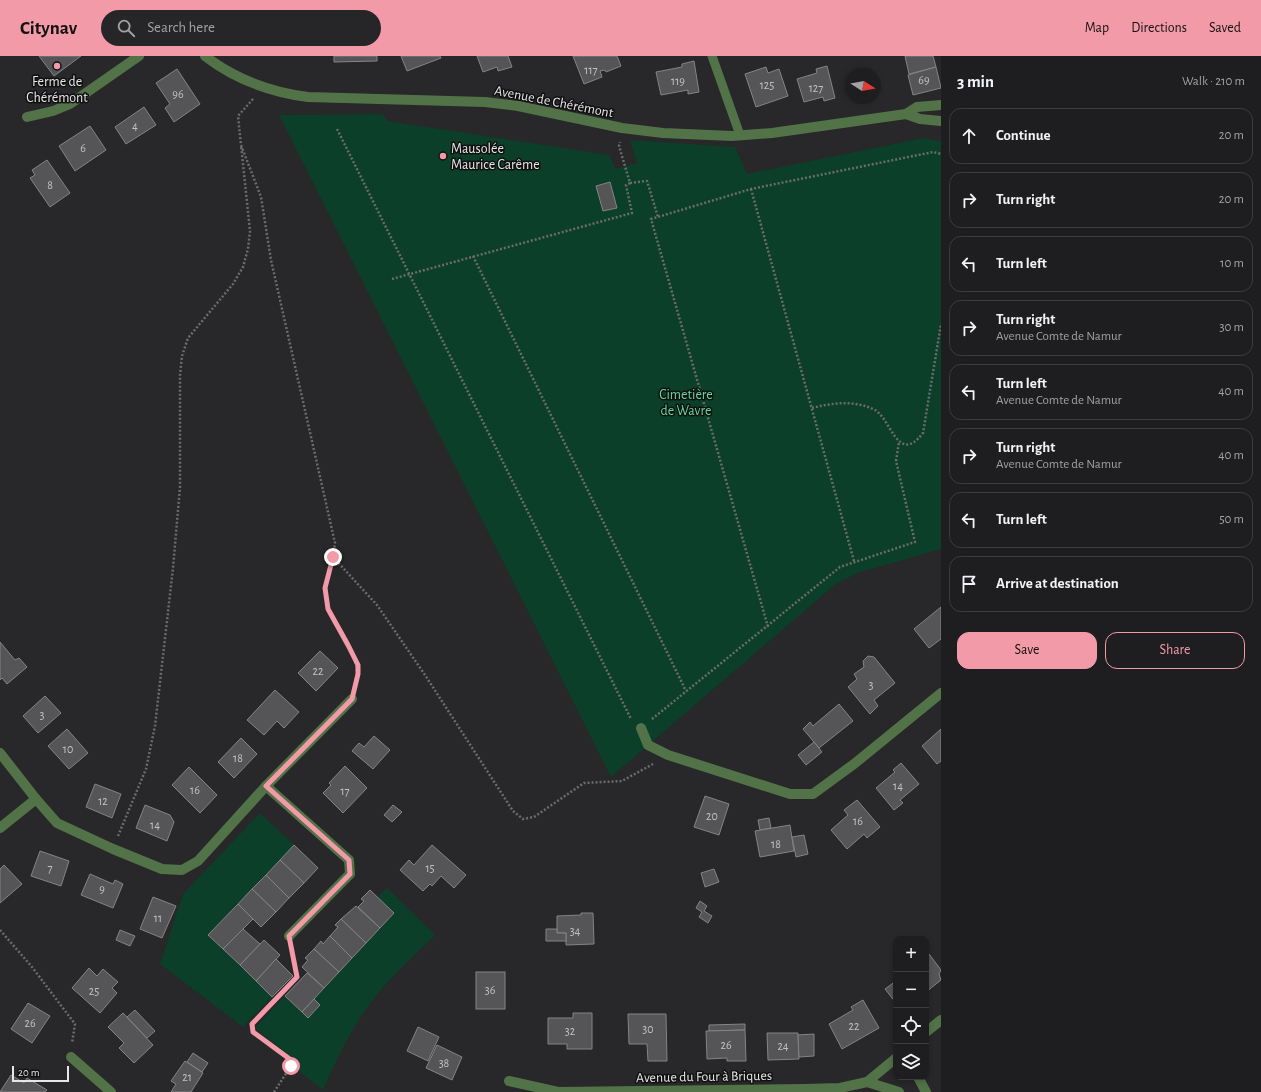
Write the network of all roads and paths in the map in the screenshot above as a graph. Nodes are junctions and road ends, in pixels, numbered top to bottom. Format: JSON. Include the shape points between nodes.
{"nodes":[{"id":1,"x":139,"y":56,"type":"edge"},
{"id":2,"x":205,"y":56,"type":"edge"},
{"id":3,"x":712,"y":56,"type":"edge"},
{"id":4,"x":266,"y":89,"type":"junction"},
{"id":5,"x":941,"y":105,"type":"edge"},
{"id":6,"x":906,"y":114,"type":"junction"},
{"id":7,"x":27,"y":117,"type":"dead end"},
{"id":8,"x":941,"y":121,"type":"edge"},
{"id":9,"x":622,"y":128,"type":"junction"},
{"id":10,"x":337,"y":129,"type":"dead end"},
{"id":11,"x":740,"y":135,"type":"junction"},
{"id":12,"x":241,"y":145,"type":"junction"},
{"id":13,"x":941,"y":154,"type":"edge"},
{"id":14,"x":630,"y":183,"type":"junction"},
{"id":15,"x":751,"y":189,"type":"junction"},
{"id":16,"x":658,"y":217,"type":"junction"},
{"id":17,"x":473,"y":256,"type":"junction"},
{"id":18,"x":409,"y":274,"type":"junction"},
{"id":19,"x":392,"y":279,"type":"dead end"},
{"id":20,"x":941,"y":324,"type":"edge"},
{"id":21,"x":812,"y":408,"type":"junction"},
{"id":22,"x":899,"y":442,"type":"junction"},
{"id":23,"x":333,"y":557,"type":"junction"},
{"id":24,"x":854,"y":561,"type":"junction"},
{"id":25,"x":768,"y":627,"type":"junction"},
{"id":26,"x":686,"y":691,"type":"junction"},
{"id":27,"x":941,"y":693,"type":"edge"},
{"id":28,"x":352,"y":699,"type":"joint"},
{"id":29,"x":641,"y":728,"type":"junction"},
{"id":30,"x":0,"y":753,"type":"edge"},
{"id":31,"x":668,"y":755,"type":"junction"},
{"id":32,"x":266,"y":786,"type":"junction"},
{"id":33,"x":36,"y":799,"type":"junction"},
{"id":34,"x":0,"y":828,"type":"edge"},
{"id":35,"x":113,"y":849,"type":"junction"},
{"id":36,"x":0,"y":930,"type":"edge"},
{"id":37,"x":289,"y":936,"type":"joint"},
{"id":38,"x":941,"y":1020,"type":"edge"},
{"id":39,"x":929,"y":1030,"type":"edge"},
{"id":40,"x":71,"y":1057,"type":"joint"},
{"id":41,"x":893,"y":1060,"type":"edge"},
{"id":42,"x":509,"y":1080,"type":"dead end"},
{"id":43,"x":920,"y":1080,"type":"edge"},
{"id":44,"x":867,"y":1082,"type":"junction"},
{"id":45,"x":111,"y":1092,"type":"edge"},
{"id":46,"x":274,"y":1092,"type":"edge"},
{"id":47,"x":898,"y":1092,"type":"edge"},
{"id":48,"x":926,"y":1092,"type":"edge"}],
"edges":[{"from":1,"to":7,"type":"street","via":[[70,104]]},
{"from":2,"to":4,"type":"street","name":"Avenue de Chérémont","via":[[232,74]]},
{"from":3,"to":11,"type":"lane"},
{"from":4,"to":9,"type":"street","name":"Avenue de Chérémont","via":[[308,97],[485,102],[518,106]]},
{"from":4,"to":12,"type":"path","via":[[250,101],[238,116]]},
{"from":5,"to":6,"type":"street","name":"Avenue de Chérémont","via":[[917,107]]},
{"from":6,"to":8,"type":"street","name":"Avenue de Chérémont"},
{"from":6,"to":11,"type":"street","name":"Avenue de Chérémont","via":[[772,133]]},
{"from":9,"to":11,"type":"street","name":"Avenue de Chérémont","via":[[663,133]]},
{"from":9,"to":14,"type":"path","via":[[619,146]]},
{"from":10,"to":18,"type":"path"},
{"from":12,"to":23,"type":"path","via":[[261,197],[271,260],[335,543]]},
{"from":12,"to":35,"type":"path","via":[[250,231],[248,249],[243,267],[233,284],[188,338],[182,356],[180,487],[155,726],[146,769]]},
{"from":13,"to":15,"type":"path","via":[[934,152]]},
{"from":14,"to":16,"type":"path","via":[[647,181]]},
{"from":14,"to":17,"type":"path","via":[[626,185],[632,213]]},
{"from":15,"to":16,"type":"path"},
{"from":15,"to":21,"type":"path"},
{"from":16,"to":25,"type":"path","via":[[651,219]]},
{"from":17,"to":18,"type":"path"},
{"from":17,"to":26,"type":"path"},
{"from":18,"to":19,"type":"path"},
{"from":18,"to":29,"type":"path","via":[[635,727]]},
{"from":20,"to":22,"type":"path","via":[[923,433],[917,441],[909,444]]},
{"from":21,"to":22,"type":"path","via":[[837,403],[859,404],[875,409],[886,420],[891,433]]},
{"from":21,"to":24,"type":"path"},
{"from":22,"to":24,"type":"path","via":[[896,461],[915,542]]},
{"from":23,"to":28,"type":"path","via":[[325,588],[328,609],[358,665]]},
{"from":23,"to":31,"type":"path","via":[[377,605],[425,674],[513,811],[523,819],[534,817],[584,783],[622,781]]},
{"from":24,"to":25,"type":"path","via":[[840,567]]},
{"from":25,"to":26,"type":"path"},
{"from":26,"to":29,"type":"path"},
{"from":27,"to":31,"type":"street","via":[[813,794],[790,794]]},
{"from":28,"to":32,"type":"street"},
{"from":29,"to":31,"type":"street","via":[[648,745]]},
{"from":30,"to":33,"type":"street"},
{"from":32,"to":35,"type":"street","via":[[198,861],[182,870],[162,869]]},
{"from":32,"to":37,"type":"street","via":[[349,860],[350,874]]},
{"from":33,"to":34,"type":"street"},
{"from":33,"to":35,"type":"street","via":[[57,823]]},
{"from":36,"to":40,"type":"path","via":[[75,1024]]},
{"from":37,"to":46,"type":"path","via":[[297,977],[251,1028],[291,1060],[291,1066]]},
{"from":38,"to":39,"type":"street"},
{"from":40,"to":45,"type":"street"},
{"from":41,"to":44,"type":"street"},
{"from":42,"to":44,"type":"street","name":"Avenue du Four à Briques","via":[[558,1092],[840,1088]]},
{"from":43,"to":48,"type":"street"},
{"from":44,"to":47,"type":"street"}]}
